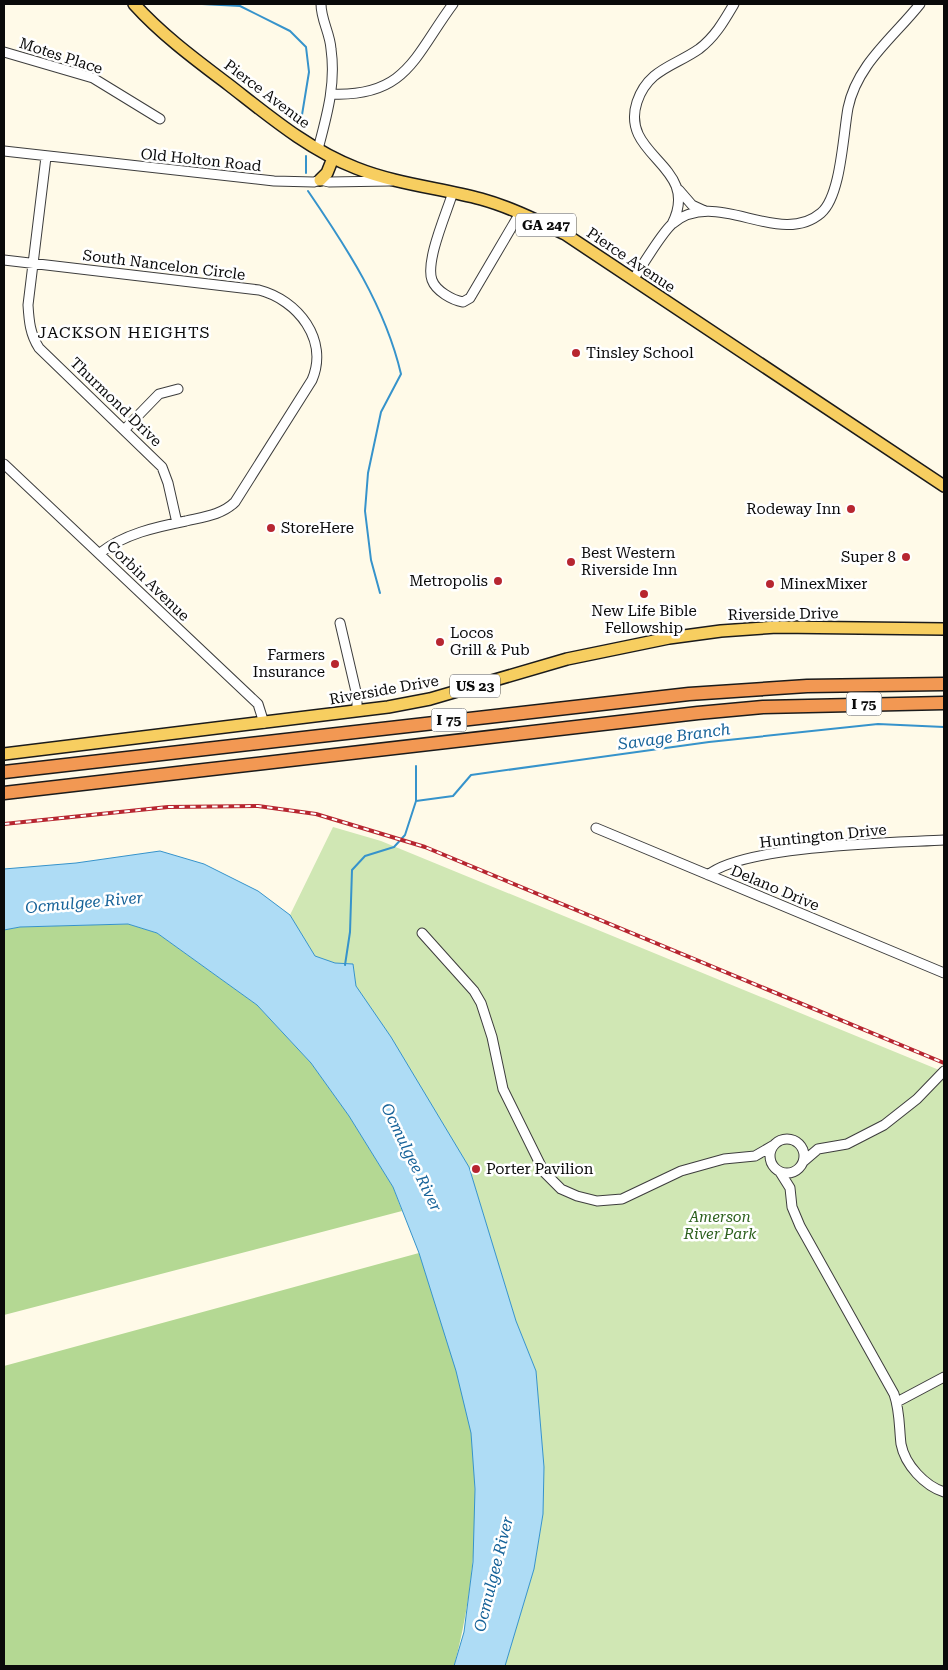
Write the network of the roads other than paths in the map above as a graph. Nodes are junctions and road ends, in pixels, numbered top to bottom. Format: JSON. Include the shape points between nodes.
{"nodes":[{"id":1,"x":134,"y":4,"type":"edge"},
{"id":2,"x":321,"y":4,"type":"edge"},
{"id":3,"x":453,"y":4,"type":"edge"},
{"id":4,"x":734,"y":4,"type":"edge"},
{"id":5,"x":920,"y":4,"type":"edge"},
{"id":6,"x":4,"y":52,"type":"edge"},
{"id":7,"x":332,"y":94,"type":"junction"},
{"id":8,"x":160,"y":118,"type":"dead end"},
{"id":9,"x":318,"y":149,"type":"junction"},
{"id":10,"x":4,"y":151,"type":"edge"},
{"id":11,"x":46,"y":158,"type":"junction"},
{"id":12,"x":333,"y":158,"type":"junction"},
{"id":13,"x":320,"y":180,"type":"junction"},
{"id":14,"x":396,"y":180,"type":"junction"},
{"id":15,"x":679,"y":190,"type":"junction"},
{"id":16,"x":453,"y":192,"type":"junction"},
{"id":17,"x":705,"y":212,"type":"junction"},
{"id":18,"x":520,"y":213,"type":"junction"},
{"id":19,"x":672,"y":224,"type":"junction"},
{"id":20,"x":4,"y":260,"type":"edge"},
{"id":21,"x":34,"y":264,"type":"junction"},
{"id":22,"x":633,"y":280,"type":"junction"},
{"id":23,"x":178,"y":389,"type":"dead end"},
{"id":24,"x":125,"y":429,"type":"junction"},
{"id":25,"x":4,"y":464,"type":"edge"},
{"id":26,"x":944,"y":486,"type":"edge"},
{"id":27,"x":177,"y":523,"type":"junction"},
{"id":28,"x":100,"y":553,"type":"junction"},
{"id":29,"x":340,"y":623,"type":"dead end"},
{"id":30,"x":944,"y":629,"type":"edge"},
{"id":31,"x":944,"y":684,"type":"edge"},
{"id":32,"x":944,"y":703,"type":"edge"},
{"id":33,"x":357,"y":711,"type":"junction"},
{"id":34,"x":264,"y":723,"type":"junction"},
{"id":35,"x":4,"y":754,"type":"edge"},
{"id":36,"x":4,"y":772,"type":"edge"},
{"id":37,"x":4,"y":793,"type":"edge"},
{"id":38,"x":596,"y":828,"type":"dead end"},
{"id":39,"x":944,"y":840,"type":"edge"},
{"id":40,"x":708,"y":875,"type":"junction"},
{"id":41,"x":422,"y":933,"type":"dead end"},
{"id":42,"x":944,"y":973,"type":"edge"},
{"id":43,"x":944,"y":1071,"type":"edge"},
{"id":44,"x":798,"y":1142,"type":"junction"},
{"id":45,"x":774,"y":1145,"type":"junction"},
{"id":46,"x":818,"y":1149,"type":"junction"},
{"id":47,"x":755,"y":1156,"type":"junction"},
{"id":48,"x":804,"y":1161,"type":"junction"},
{"id":49,"x":772,"y":1165,"type":"junction"},
{"id":50,"x":797,"y":1170,"type":"junction"},
{"id":51,"x":780,"y":1172,"type":"junction"},
{"id":52,"x":790,"y":1188,"type":"junction"},
{"id":53,"x":944,"y":1377,"type":"edge"},
{"id":54,"x":897,"y":1402,"type":"junction"},
{"id":55,"x":944,"y":1492,"type":"edge"}],
"edges":[{"from":1,"to":9,"type":"main road","name":"Pierce Avenue","number":"GA 247","via":[[187,52]]},
{"from":2,"to":7,"type":"street","via":[[331,46]]},
{"from":3,"to":7,"type":"street","via":[[417,58],[399,77],[372,91]]},
{"from":4,"to":15,"type":"street","via":[[714,36],[699,49],[654,75],[636,103],[636,127],[642,142],[670,172]]},
{"from":5,"to":17,"type":"street","via":[[881,46],[860,77],[849,106],[834,188],[822,212],[808,220],[782,224],[721,211]]},
{"from":6,"to":8,"type":"street","name":"Motes Place","via":[[93,78]]},
{"from":7,"to":9,"type":"street"},
{"from":9,"to":12,"type":"main road","name":"Pierce Avenue","number":"GA 247"},
{"from":10,"to":11,"type":"street","name":"Old Holton Road"},
{"from":11,"to":13,"type":"street","name":"Old Holton Road","via":[[264,181]]},
{"from":11,"to":21,"type":"street","name":"Thurmond Drive"},
{"from":12,"to":13,"type":"main road"},
{"from":12,"to":14,"type":"main road","name":"Pierce Avenue","number":"GA 247"},
{"from":13,"to":14,"type":"street","name":"Old Holton Road"},
{"from":14,"to":16,"type":"main road","name":"Pierce Avenue","number":"GA 247"},
{"from":15,"to":17,"type":"street","via":[[692,205]]},
{"from":15,"to":19,"type":"street","via":[[678,210]]},
{"from":16,"to":18,"type":"main road","name":"Pierce Avenue","number":"GA 247"},
{"from":16,"to":18,"type":"street","via":[[430,270],[435,285],[457,301],[470,298]]},
{"from":17,"to":19,"type":"street"},
{"from":18,"to":22,"type":"main road","name":"Pierce Avenue","number":"GA 247","via":[[565,234]]},
{"from":19,"to":22,"type":"street"},
{"from":20,"to":21,"type":"street","name":"South Nancelon Circle"},
{"from":21,"to":24,"type":"street","name":"Thurmond Drive","via":[[28,305],[33,340]]},
{"from":21,"to":27,"type":"street","name":"South Nancelon Circle","via":[[259,290],[281,297],[308,324],[316,351],[316,370],[250,482],[229,508]]},
{"from":22,"to":26,"type":"main road","name":"Pierce Avenue","number":"GA 247"},
{"from":23,"to":24,"type":"street","via":[[159,394]]},
{"from":24,"to":27,"type":"street","name":"Thurmond Drive","via":[[162,467]]},
{"from":25,"to":28,"type":"street","name":"Corbin Avenue"},
{"from":27,"to":28,"type":"street","via":[[133,535]]},
{"from":28,"to":34,"type":"street","name":"Corbin Avenue","via":[[258,704]]},
{"from":29,"to":33,"type":"street","via":[[357,696]]},
{"from":30,"to":33,"type":"main road","name":"Riverside Drive","number":"US 23","via":[[719,631],[567,659],[430,699]]},
{"from":31,"to":36,"type":"highway","number":"I 75","via":[[807,686],[690,694]]},
{"from":32,"to":37,"type":"highway","number":"I 75","via":[[857,704],[698,713]]},
{"from":33,"to":34,"type":"main road","name":"Riverside Drive","number":"US 23"},
{"from":34,"to":35,"type":"main road","name":"Riverside Drive","number":"US 23"},
{"from":38,"to":40,"type":"street","name":"Delano Drive"},
{"from":39,"to":40,"type":"street","name":"Huntington Drive","via":[[778,853],[716,868]]},
{"from":40,"to":42,"type":"street","name":"Delano Drive"},
{"from":41,"to":47,"type":"street","via":[[481,1003],[503,1089],[544,1172],[561,1188],[596,1201],[622,1199],[701,1164]]},
{"from":43,"to":46,"type":"street","via":[[917,1099],[884,1125],[847,1144]]},
{"from":44,"to":45,"type":"street","via":[[785,1138]]},
{"from":44,"to":46,"type":"street"},
{"from":44,"to":48,"type":"street","via":[[803,1147]]},
{"from":45,"to":47,"type":"street"},
{"from":45,"to":49,"type":"street","via":[[770,1151]]},
{"from":46,"to":48,"type":"street"},
{"from":47,"to":49,"type":"street"},
{"from":48,"to":50,"type":"street"},
{"from":49,"to":51,"type":"street"},
{"from":50,"to":51,"type":"street"},
{"from":50,"to":52,"type":"street"},
{"from":51,"to":52,"type":"street"},
{"from":52,"to":54,"type":"street","via":[[792,1207],[800,1226]]},
{"from":53,"to":54,"type":"street"},
{"from":54,"to":55,"type":"street","via":[[903,1451],[917,1474]]}]}
